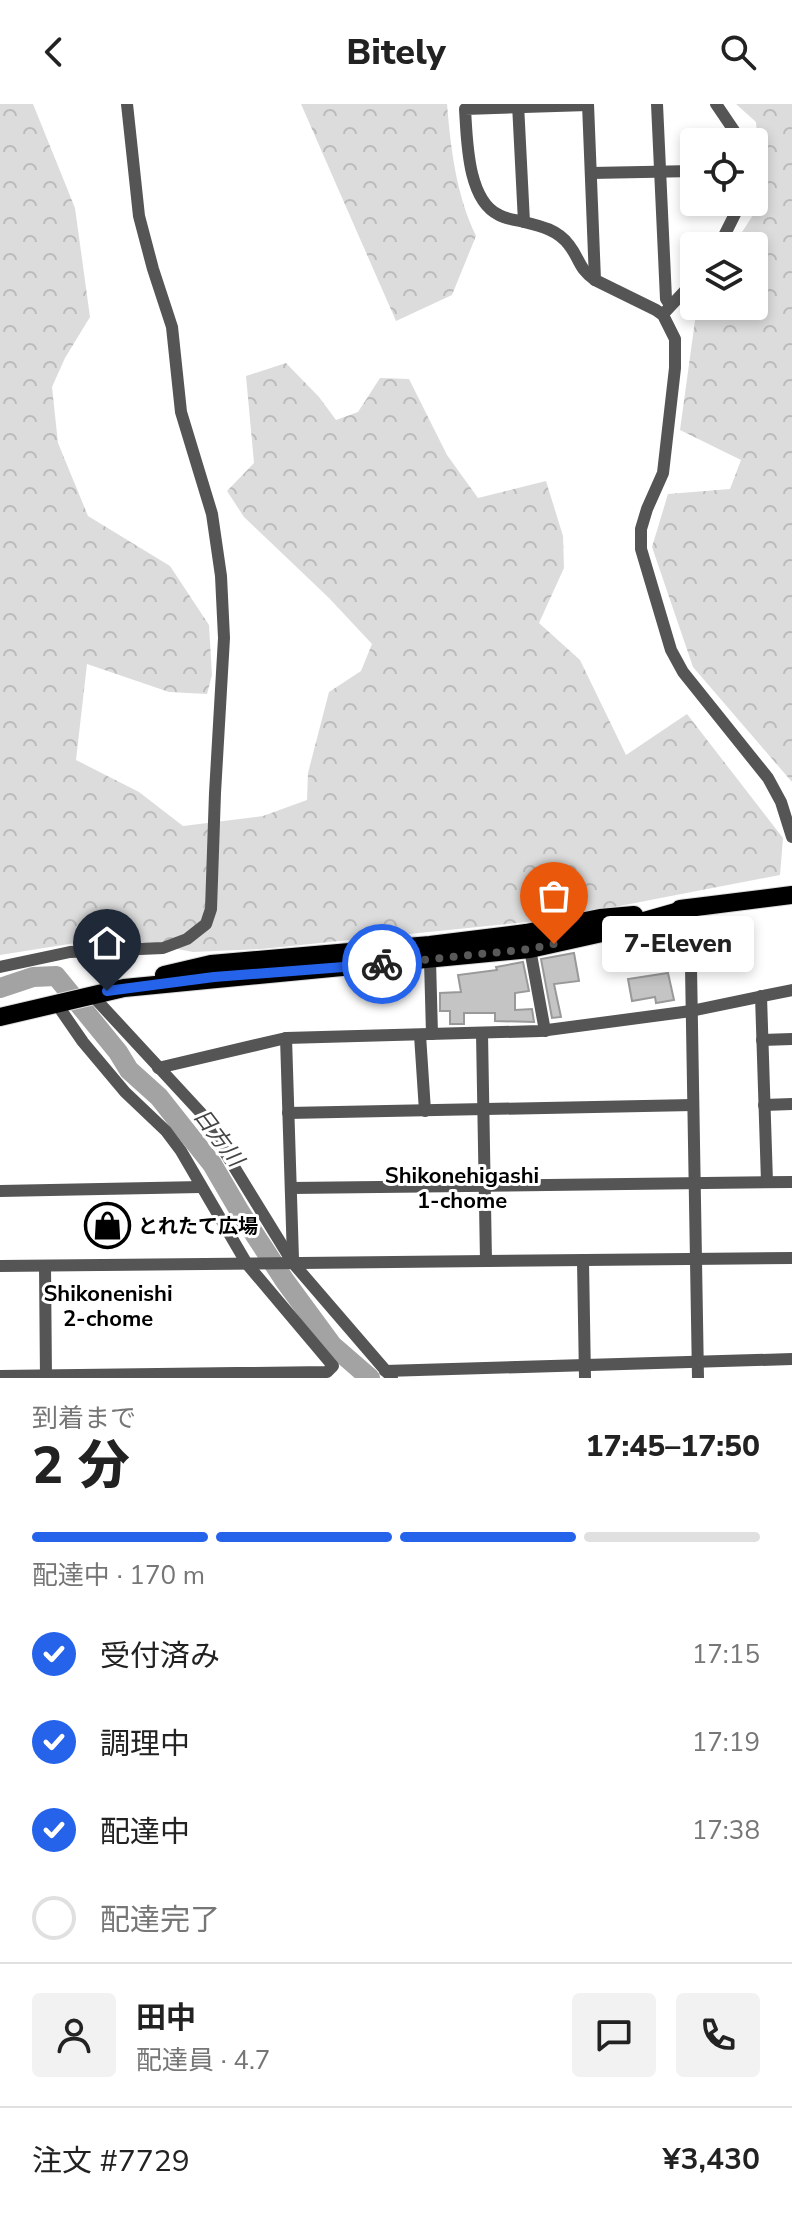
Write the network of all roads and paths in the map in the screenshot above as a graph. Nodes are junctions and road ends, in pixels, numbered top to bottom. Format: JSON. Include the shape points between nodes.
{"nodes":[{"id":1,"x":127,"y":104,"type":"edge"},
{"id":2,"x":657,"y":104,"type":"edge"},
{"id":3,"x":716,"y":104,"type":"edge"},
{"id":4,"x":588,"y":105,"type":"edge"},
{"id":5,"x":518,"y":106,"type":"edge"},
{"id":6,"x":464,"y":107,"type":"edge"},
{"id":7,"x":732,"y":128,"type":"edge"},
{"id":8,"x":680,"y":171,"type":"edge"},
{"id":9,"x":661,"y":172,"type":"junction"},
{"id":10,"x":591,"y":173,"type":"junction"},
{"id":11,"x":524,"y":222,"type":"junction"},
{"id":12,"x":595,"y":280,"type":"junction"},
{"id":13,"x":680,"y":296,"type":"edge"},
{"id":14,"x":666,"y":310,"type":"junction"},
{"id":15,"x":792,"y":837,"type":"edge"},
{"id":16,"x":792,"y":895,"type":"edge"},
{"id":17,"x":690,"y":908,"type":"junction"},
{"id":18,"x":530,"y":949,"type":"junction"},
{"id":19,"x":430,"y":960,"type":"junction"},
{"id":20,"x":0,"y":967,"type":"edge"},
{"id":21,"x":124,"y":988,"type":"junction"},
{"id":22,"x":792,"y":990,"type":"edge"},
{"id":23,"x":88,"y":995,"type":"junction"},
{"id":24,"x":761,"y":996,"type":"junction"},
{"id":25,"x":58,"y":1002,"type":"junction"},
{"id":26,"x":691,"y":1011,"type":"junction"},
{"id":27,"x":0,"y":1017,"type":"edge"},
{"id":28,"x":545,"y":1031,"type":"junction"},
{"id":29,"x":482,"y":1033,"type":"junction"},
{"id":30,"x":426,"y":1034,"type":"junction"},
{"id":31,"x":286,"y":1038,"type":"junction"},
{"id":32,"x":792,"y":1039,"type":"edge"},
{"id":33,"x":762,"y":1040,"type":"junction"},
{"id":34,"x":158,"y":1068,"type":"junction"},
{"id":35,"x":792,"y":1104,"type":"edge"},
{"id":36,"x":693,"y":1105,"type":"junction"},
{"id":37,"x":764,"y":1105,"type":"junction"},
{"id":38,"x":484,"y":1110,"type":"junction"},
{"id":39,"x":425,"y":1111,"type":"junction"},
{"id":40,"x":288,"y":1113,"type":"junction"},
{"id":41,"x":767,"y":1182,"type":"junction"},
{"id":42,"x":792,"y":1182,"type":"edge"},
{"id":43,"x":695,"y":1183,"type":"junction"},
{"id":44,"x":485,"y":1185,"type":"junction"},
{"id":45,"x":201,"y":1187,"type":"junction"},
{"id":46,"x":291,"y":1188,"type":"junction"},
{"id":47,"x":0,"y":1191,"type":"edge"},
{"id":48,"x":792,"y":1258,"type":"edge"},
{"id":49,"x":697,"y":1259,"type":"junction"},
{"id":50,"x":486,"y":1261,"type":"junction"},
{"id":51,"x":583,"y":1261,"type":"junction"},
{"id":52,"x":251,"y":1263,"type":"junction"},
{"id":53,"x":287,"y":1263,"type":"junction"},
{"id":54,"x":0,"y":1266,"type":"edge"},
{"id":55,"x":45,"y":1266,"type":"junction"},
{"id":56,"x":792,"y":1359,"type":"edge"},
{"id":57,"x":698,"y":1362,"type":"junction"},
{"id":58,"x":333,"y":1366,"type":"junction"},
{"id":59,"x":585,"y":1372,"type":"edge"},
{"id":60,"x":388,"y":1374,"type":"edge"},
{"id":61,"x":0,"y":1376,"type":"edge"},
{"id":62,"x":261,"y":1376,"type":"edge"},
{"id":63,"x":46,"y":1377,"type":"edge"},
{"id":64,"x":343,"y":1378,"type":"edge"},
{"id":65,"x":698,"y":1378,"type":"edge"}],
"edges":[{"from":1,"to":20,"type":"street","via":[[139,216],[172,327],[181,412],[212,514],[221,576],[224,638],[211,909],[206,924],[163,948],[70,952]]},
{"from":2,"to":9,"type":"street"},
{"from":3,"to":7,"type":"street"},
{"from":4,"to":5,"type":"street"},
{"from":4,"to":10,"type":"street"},
{"from":5,"to":6,"type":"street"},
{"from":5,"to":11,"type":"street"},
{"from":6,"to":11,"type":"street","via":[[468,159],[487,206],[499,216]]},
{"from":8,"to":9,"type":"street"},
{"from":9,"to":10,"type":"street"},
{"from":9,"to":14,"type":"street"},
{"from":10,"to":12,"type":"street"},
{"from":11,"to":12,"type":"street","via":[[558,234]]},
{"from":12,"to":14,"type":"street"},
{"from":13,"to":14,"type":"street"},
{"from":14,"to":15,"type":"street","via":[[675,339],[675,368],[663,473],[641,529],[641,549],[671,650],[768,778]]},
{"from":16,"to":17,"type":"highway"},
{"from":17,"to":18,"type":"highway"},
{"from":17,"to":21,"type":"highway","via":[[430,945],[211,964]]},
{"from":17,"to":26,"type":"street"},
{"from":18,"to":19,"type":"highway"},
{"from":18,"to":28,"type":"street"},
{"from":19,"to":21,"type":"highway"},
{"from":19,"to":30,"type":"street"},
{"from":21,"to":23,"type":"highway"},
{"from":22,"to":24,"type":"street"},
{"from":23,"to":25,"type":"highway"},
{"from":23,"to":34,"type":"street"},
{"from":24,"to":26,"type":"street"},
{"from":24,"to":33,"type":"street"},
{"from":25,"to":27,"type":"highway"},
{"from":25,"to":45,"type":"street","via":[[83,1042],[166,1131]]},
{"from":26,"to":28,"type":"street"},
{"from":26,"to":36,"type":"street"},
{"from":28,"to":29,"type":"street"},
{"from":29,"to":30,"type":"street"},
{"from":29,"to":38,"type":"street"},
{"from":30,"to":31,"type":"street"},
{"from":30,"to":39,"type":"street"},
{"from":31,"to":34,"type":"street"},
{"from":31,"to":40,"type":"street"},
{"from":32,"to":33,"type":"street"},
{"from":33,"to":37,"type":"street"},
{"from":34,"to":53,"type":"street","via":[[201,1113]]},
{"from":35,"to":37,"type":"street"},
{"from":36,"to":38,"type":"street"},
{"from":36,"to":43,"type":"street"},
{"from":37,"to":41,"type":"street"},
{"from":38,"to":39,"type":"street"},
{"from":38,"to":44,"type":"street"},
{"from":39,"to":40,"type":"street"},
{"from":40,"to":46,"type":"street"},
{"from":41,"to":42,"type":"street"},
{"from":41,"to":43,"type":"street"},
{"from":43,"to":44,"type":"street"},
{"from":43,"to":49,"type":"street"},
{"from":44,"to":46,"type":"street"},
{"from":44,"to":50,"type":"street"},
{"from":45,"to":47,"type":"street"},
{"from":45,"to":52,"type":"street"},
{"from":46,"to":53,"type":"street"},
{"from":48,"to":49,"type":"street"},
{"from":49,"to":51,"type":"street"},
{"from":49,"to":57,"type":"street"},
{"from":50,"to":51,"type":"street"},
{"from":50,"to":53,"type":"street"},
{"from":51,"to":59,"type":"street"},
{"from":52,"to":53,"type":"street"},
{"from":52,"to":55,"type":"street"},
{"from":52,"to":58,"type":"street"},
{"from":53,"to":60,"type":"street"},
{"from":54,"to":55,"type":"street"},
{"from":55,"to":63,"type":"street"},
{"from":56,"to":57,"type":"street"},
{"from":57,"to":59,"type":"street"},
{"from":57,"to":65,"type":"street"},
{"from":58,"to":62,"type":"street","via":[[327,1372]]},
{"from":58,"to":64,"type":"street"},
{"from":59,"to":60,"type":"street"},
{"from":61,"to":63,"type":"street"},
{"from":62,"to":63,"type":"street"}]}
